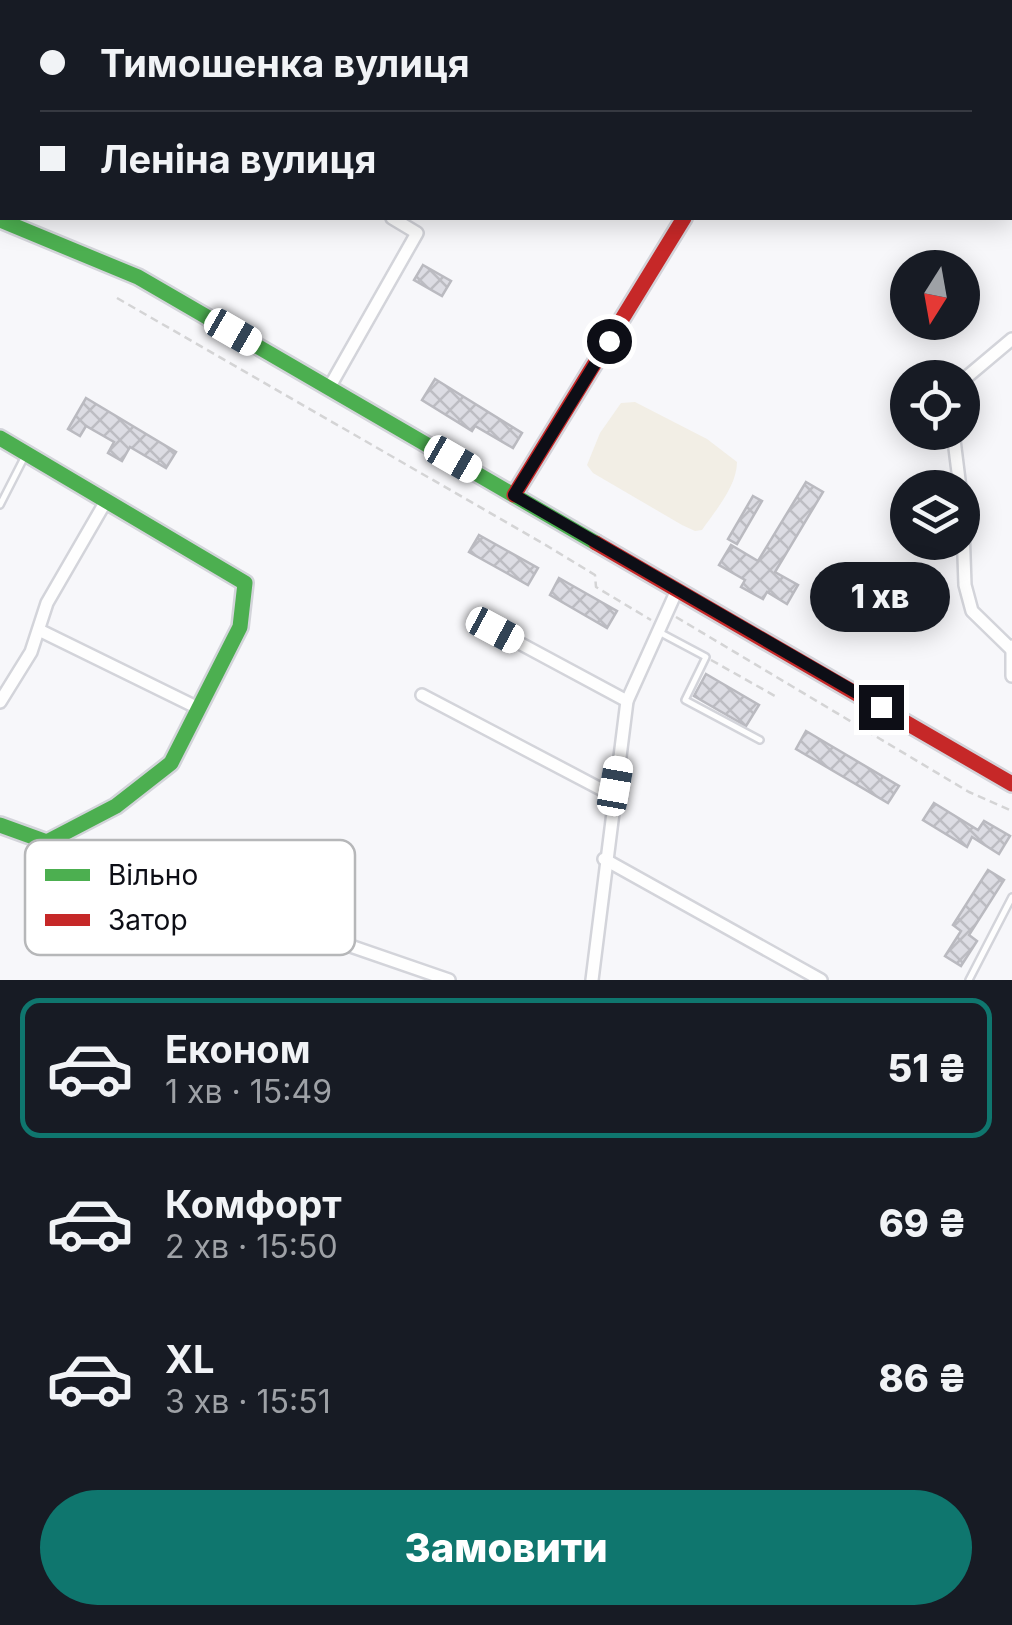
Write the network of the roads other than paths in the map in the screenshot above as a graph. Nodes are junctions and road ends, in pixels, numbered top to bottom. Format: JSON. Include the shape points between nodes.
{"nodes":[{"id":1,"x":0,"y":220,"type":"edge"},
{"id":2,"x":395,"y":220,"type":"edge"},
{"id":3,"x":683,"y":220,"type":"edge"},
{"id":4,"x":1012,"y":339,"type":"edge"},
{"id":5,"x":980,"y":365,"type":"edge"},
{"id":6,"x":329,"y":388,"type":"junction"},
{"id":7,"x":0,"y":438,"type":"edge"},
{"id":8,"x":26,"y":454,"type":"junction"},
{"id":9,"x":514,"y":495,"type":"junction"},
{"id":10,"x":106,"y":500,"type":"junction"},
{"id":11,"x":0,"y":504,"type":"edge"},
{"id":12,"x":965,"y":560,"type":"edge"},
{"id":13,"x":678,"y":590,"type":"junction"},
{"id":14,"x":658,"y":628,"type":"junction"},
{"id":15,"x":39,"y":630,"type":"junction"},
{"id":16,"x":495,"y":630,"type":"dead end"},
{"id":17,"x":1012,"y":648,"type":"edge"},
{"id":18,"x":1012,"y":676,"type":"edge"},
{"id":19,"x":422,"y":695,"type":"dead end"},
{"id":20,"x":626,"y":700,"type":"junction"},
{"id":21,"x":0,"y":702,"type":"edge"},
{"id":22,"x":198,"y":708,"type":"junction"},
{"id":23,"x":760,"y":740,"type":"dead end"},
{"id":24,"x":1012,"y":784,"type":"edge"},
{"id":25,"x":614,"y":796,"type":"junction"},
{"id":26,"x":0,"y":825,"type":"edge"},
{"id":27,"x":41,"y":840,"type":"edge"},
{"id":28,"x":51,"y":840,"type":"edge"},
{"id":29,"x":604,"y":859,"type":"junction"},
{"id":30,"x":1012,"y":897,"type":"edge"},
{"id":31,"x":355,"y":948,"type":"edge"},
{"id":32,"x":449,"y":980,"type":"edge"},
{"id":33,"x":592,"y":980,"type":"edge"},
{"id":34,"x":822,"y":980,"type":"edge"},
{"id":35,"x":969,"y":980,"type":"edge"}],
"edges":[{"from":1,"to":6,"type":"street","via":[[138,276]]},
{"from":2,"to":6,"type":"street","via":[[418,233]]},
{"from":3,"to":9,"type":"street"},
{"from":4,"to":5,"type":"street"},
{"from":6,"to":9,"type":"street"},
{"from":7,"to":8,"type":"street"},
{"from":8,"to":10,"type":"street"},
{"from":8,"to":11,"type":"lane"},
{"from":9,"to":13,"type":"street"},
{"from":10,"to":15,"type":"street","via":[[47,603]]},
{"from":10,"to":22,"type":"street","via":[[245,583],[240,627]]},
{"from":12,"to":17,"type":"street","via":[[972,611]]},
{"from":13,"to":14,"type":"street"},
{"from":13,"to":24,"type":"street"},
{"from":14,"to":20,"type":"street"},
{"from":14,"to":23,"type":"lane","via":[[706,658],[685,700]]},
{"from":15,"to":21,"type":"street"},
{"from":15,"to":22,"type":"street"},
{"from":16,"to":20,"type":"street"},
{"from":17,"to":18,"type":"street"},
{"from":19,"to":25,"type":"street"},
{"from":20,"to":25,"type":"street"},
{"from":22,"to":28,"type":"street","via":[[170,763],[116,806]]},
{"from":25,"to":29,"type":"street"},
{"from":26,"to":27,"type":"street"},
{"from":29,"to":33,"type":"street"},
{"from":29,"to":34,"type":"street"},
{"from":30,"to":35,"type":"lane"},
{"from":31,"to":32,"type":"street"}]}
